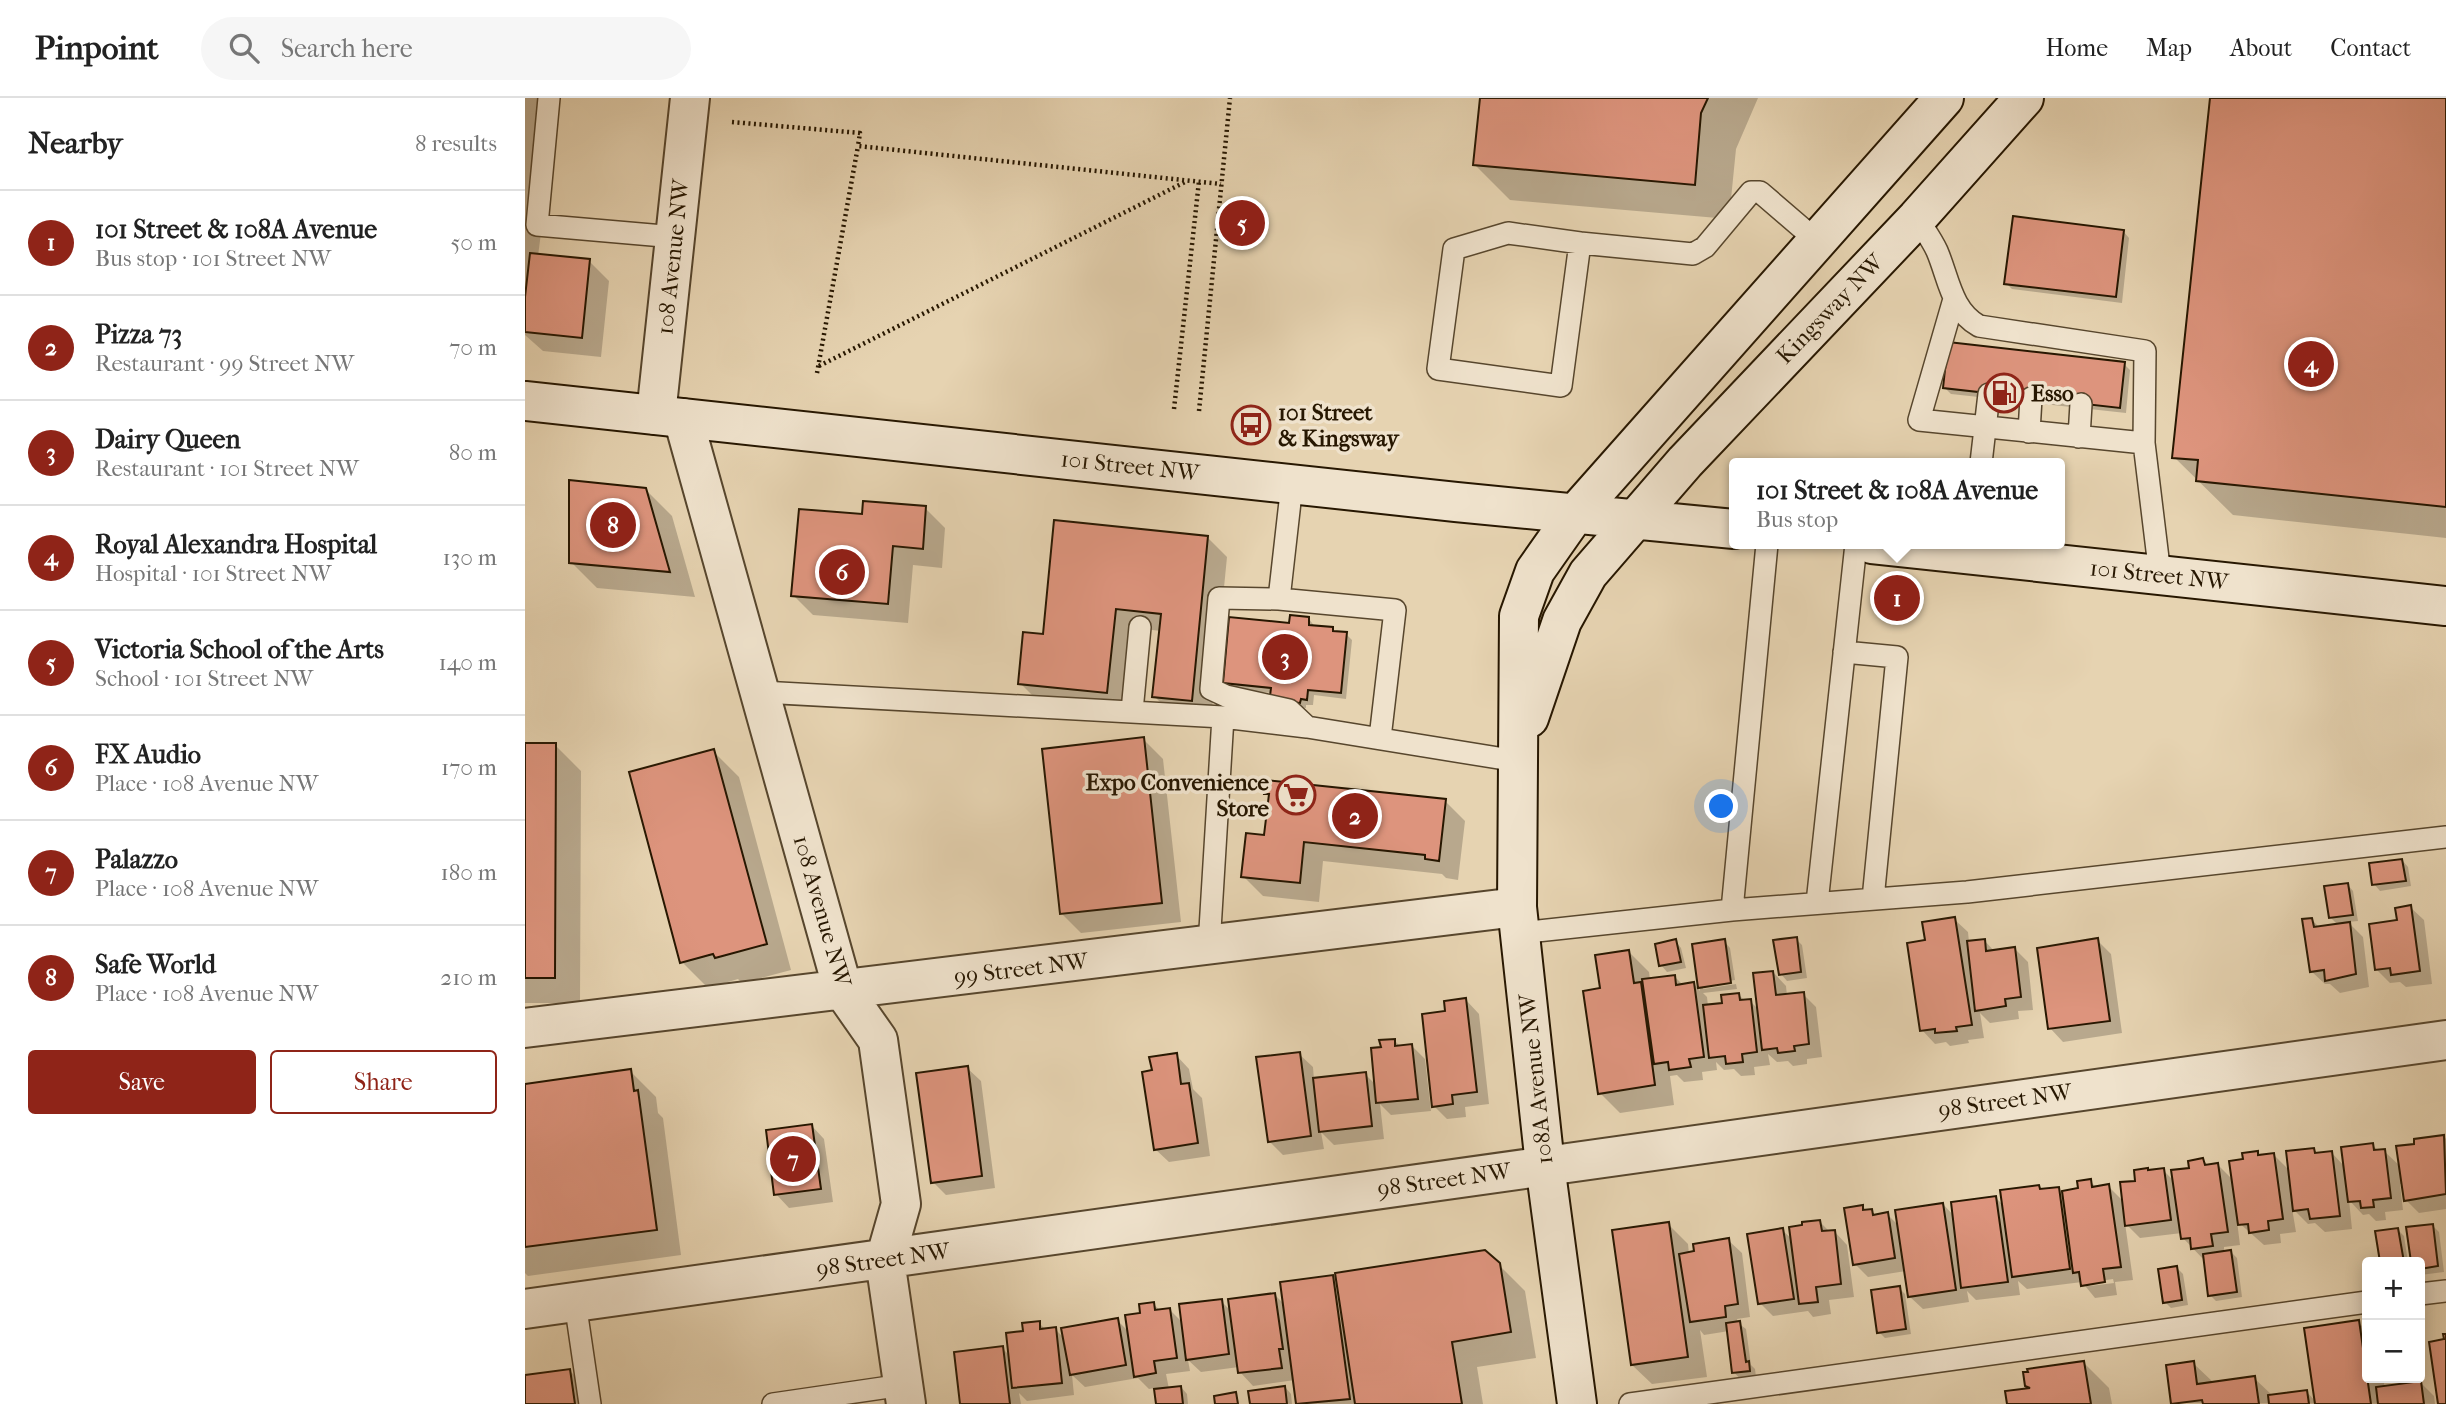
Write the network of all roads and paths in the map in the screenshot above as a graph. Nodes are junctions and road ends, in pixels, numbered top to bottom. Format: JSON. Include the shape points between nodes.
{"nodes":[{"id":1,"x":549,"y":98,"type":"edge"},
{"id":2,"x":690,"y":98,"type":"edge"},
{"id":3,"x":1230,"y":98,"type":"edge"},
{"id":4,"x":1944,"y":98,"type":"edge"},
{"id":5,"x":2024,"y":98,"type":"edge"},
{"id":6,"x":732,"y":122,"type":"dead end"},
{"id":7,"x":858,"y":146,"type":"junction"},
{"id":8,"x":1189,"y":180,"type":"junction"},
{"id":9,"x":1199,"y":181,"type":"junction"},
{"id":10,"x":1221,"y":184,"type":"junction"},
{"id":11,"x":1917,"y":218,"type":"junction"},
{"id":12,"x":675,"y":237,"type":"junction"},
{"id":13,"x":1817,"y":241,"type":"junction"},
{"id":14,"x":1580,"y":243,"type":"junction"},
{"id":15,"x":1954,"y":299,"type":"junction"},
{"id":16,"x":819,"y":366,"type":"junction"},
{"id":17,"x":817,"y":373,"type":"dead end"},
{"id":18,"x":1989,"y":394,"type":"dead end"},
{"id":19,"x":2031,"y":398,"type":"dead end"},
{"id":20,"x":525,"y":401,"type":"edge"},
{"id":21,"x":2081,"y":404,"type":"dead end"},
{"id":22,"x":1174,"y":409,"type":"dead end"},
{"id":23,"x":1199,"y":411,"type":"dead end"},
{"id":24,"x":670,"y":416,"type":"junction"},
{"id":25,"x":1985,"y":428,"type":"junction"},
{"id":26,"x":2029,"y":432,"type":"junction"},
{"id":27,"x":2079,"y":437,"type":"junction"},
{"id":28,"x":2144,"y":443,"type":"junction"},
{"id":29,"x":1982,"y":458,"type":"edge"},
{"id":30,"x":1292,"y":484,"type":"junction"},
{"id":31,"x":1575,"y":514,"type":"junction"},
{"id":32,"x":1635,"y":520,"type":"junction"},
{"id":33,"x":1729,"y":529,"type":"edge"},
{"id":34,"x":1767,"y":549,"type":"edge"},
{"id":35,"x":1855,"y":549,"type":"edge"},
{"id":36,"x":1971,"y":549,"type":"edge"},
{"id":37,"x":2160,"y":575,"type":"junction"},
{"id":38,"x":1279,"y":599,"type":"junction"},
{"id":39,"x":2446,"y":606,"type":"edge"},
{"id":40,"x":1140,"y":626,"type":"dead end"},
{"id":41,"x":1844,"y":652,"type":"junction"},
{"id":42,"x":760,"y":692,"type":"junction"},
{"id":43,"x":1132,"y":711,"type":"junction"},
{"id":44,"x":1223,"y":717,"type":"junction"},
{"id":45,"x":1307,"y":727,"type":"junction"},
{"id":46,"x":1380,"y":738,"type":"junction"},
{"id":47,"x":1517,"y":757,"type":"junction"},
{"id":48,"x":2446,"y":837,"type":"edge"},
{"id":49,"x":1873,"y":899,"type":"junction"},
{"id":50,"x":1817,"y":903,"type":"junction"},
{"id":51,"x":1732,"y":910,"type":"junction"},
{"id":52,"x":1518,"y":920,"type":"junction"},
{"id":53,"x":1209,"y":946,"type":"junction"},
{"id":54,"x":843,"y":990,"type":"junction"},
{"id":55,"x":525,"y":1028,"type":"edge"},
{"id":56,"x":2446,"y":1040,"type":"edge"},
{"id":57,"x":1545,"y":1165,"type":"junction"},
{"id":58,"x":885,"y":1260,"type":"junction"},
{"id":59,"x":2446,"y":1291,"type":"edge"},
{"id":60,"x":2425,"y":1293,"type":"edge"},
{"id":61,"x":575,"y":1302,"type":"junction"},
{"id":62,"x":2362,"y":1303,"type":"edge"},
{"id":63,"x":525,"y":1309,"type":"edge"},
{"id":64,"x":904,"y":1394,"type":"edge"},
{"id":65,"x":590,"y":1404,"type":"edge"},
{"id":66,"x":773,"y":1404,"type":"edge"},
{"id":67,"x":1577,"y":1404,"type":"edge"},
{"id":68,"x":1630,"y":1404,"type":"edge"}],
"edges":[{"from":1,"to":12,"type":"lane","via":[[537,225]]},
{"from":2,"to":12,"type":"street","name":"108 Avenue NW"},
{"from":3,"to":10,"type":"path"},
{"from":4,"to":13,"type":"street"},
{"from":5,"to":11,"type":"street","name":"Kingsway NW"},
{"from":6,"to":7,"type":"path","via":[[860,134]]},
{"from":7,"to":8,"type":"path"},
{"from":7,"to":16,"type":"path"},
{"from":8,"to":9,"type":"path"},
{"from":8,"to":16,"type":"path"},
{"from":9,"to":10,"type":"path"},
{"from":9,"to":22,"type":"path"},
{"from":10,"to":23,"type":"path"},
{"from":11,"to":15,"type":"lane","via":[[1937,249]]},
{"from":11,"to":32,"type":"street","name":"Kingsway NW"},
{"from":12,"to":24,"type":"street","name":"108 Avenue NW"},
{"from":13,"to":14,"type":"lane","via":[[1760,192],[1751,192],[1705,247],[1693,254]]},
{"from":13,"to":31,"type":"street"},
{"from":14,"to":14,"type":"lane","via":[[1561,386],[1438,369],[1454,249],[1508,233]]},
{"from":15,"to":25,"type":"lane","via":[[1919,420]]},
{"from":15,"to":28,"type":"lane","via":[[1967,319],[1996,339],[2085,350],[2145,351]]},
{"from":16,"to":17,"type":"path"},
{"from":18,"to":25,"type":"lane"},
{"from":19,"to":26,"type":"lane"},
{"from":20,"to":24,"type":"street","name":"101 Street NW"},
{"from":21,"to":27,"type":"lane"},
{"from":24,"to":30,"type":"street","name":"101 Street NW"},
{"from":24,"to":42,"type":"street","name":"108 Avenue NW"},
{"from":25,"to":26,"type":"lane"},
{"from":25,"to":29,"type":"lane"},
{"from":26,"to":27,"type":"lane"},
{"from":27,"to":28,"type":"lane"},
{"from":28,"to":37,"type":"lane"},
{"from":30,"to":31,"type":"street","name":"101 Street NW"},
{"from":30,"to":38,"type":"lane"},
{"from":31,"to":32,"type":"street","name":"101 Street NW"},
{"from":31,"to":47,"type":"street","name":"108A Avenue NW","via":[[1535,571],[1519,616]]},
{"from":32,"to":33,"type":"street","name":"101 Street NW"},
{"from":32,"to":47,"type":"street","name":"108A Avenue NW","via":[[1588,574],[1562,621]]},
{"from":34,"to":51,"type":"lane"},
{"from":35,"to":41,"type":"lane"},
{"from":36,"to":37,"type":"street","name":"101 Street NW"},
{"from":37,"to":39,"type":"street","name":"101 Street NW"},
{"from":38,"to":45,"type":"lane","via":[[1219,598],[1211,689],[1289,710]]},
{"from":38,"to":46,"type":"lane","via":[[1395,610]]},
{"from":40,"to":43,"type":"lane"},
{"from":41,"to":49,"type":"lane","via":[[1897,657]]},
{"from":41,"to":50,"type":"lane"},
{"from":42,"to":43,"type":"lane"},
{"from":42,"to":54,"type":"street","name":"108 Avenue NW"},
{"from":43,"to":44,"type":"lane"},
{"from":44,"to":45,"type":"lane"},
{"from":44,"to":53,"type":"lane"},
{"from":45,"to":46,"type":"lane"},
{"from":46,"to":47,"type":"lane"},
{"from":47,"to":52,"type":"street","name":"108A Avenue NW"},
{"from":48,"to":49,"type":"lane"},
{"from":49,"to":50,"type":"lane"},
{"from":50,"to":51,"type":"lane"},
{"from":51,"to":52,"type":"lane"},
{"from":52,"to":53,"type":"street","name":"99 Street NW"},
{"from":52,"to":57,"type":"street","name":"108A Avenue NW"},
{"from":53,"to":54,"type":"street","name":"99 Street NW"},
{"from":54,"to":55,"type":"street","name":"99 Street NW"},
{"from":54,"to":58,"type":"street","name":"108 Avenue NW","via":[[878,1040],[901,1204]]},
{"from":56,"to":57,"type":"street","name":"98 Street NW"},
{"from":57,"to":58,"type":"street","name":"98 Street NW"},
{"from":57,"to":67,"type":"street","name":"108A Avenue NW"},
{"from":58,"to":61,"type":"street","name":"98 Street NW"},
{"from":58,"to":64,"type":"street","name":"108 Avenue NW"},
{"from":59,"to":60,"type":"lane"},
{"from":61,"to":63,"type":"street","name":"98 Street NW"},
{"from":61,"to":65,"type":"lane"},
{"from":62,"to":68,"type":"lane"},
{"from":64,"to":66,"type":"lane"}]}
